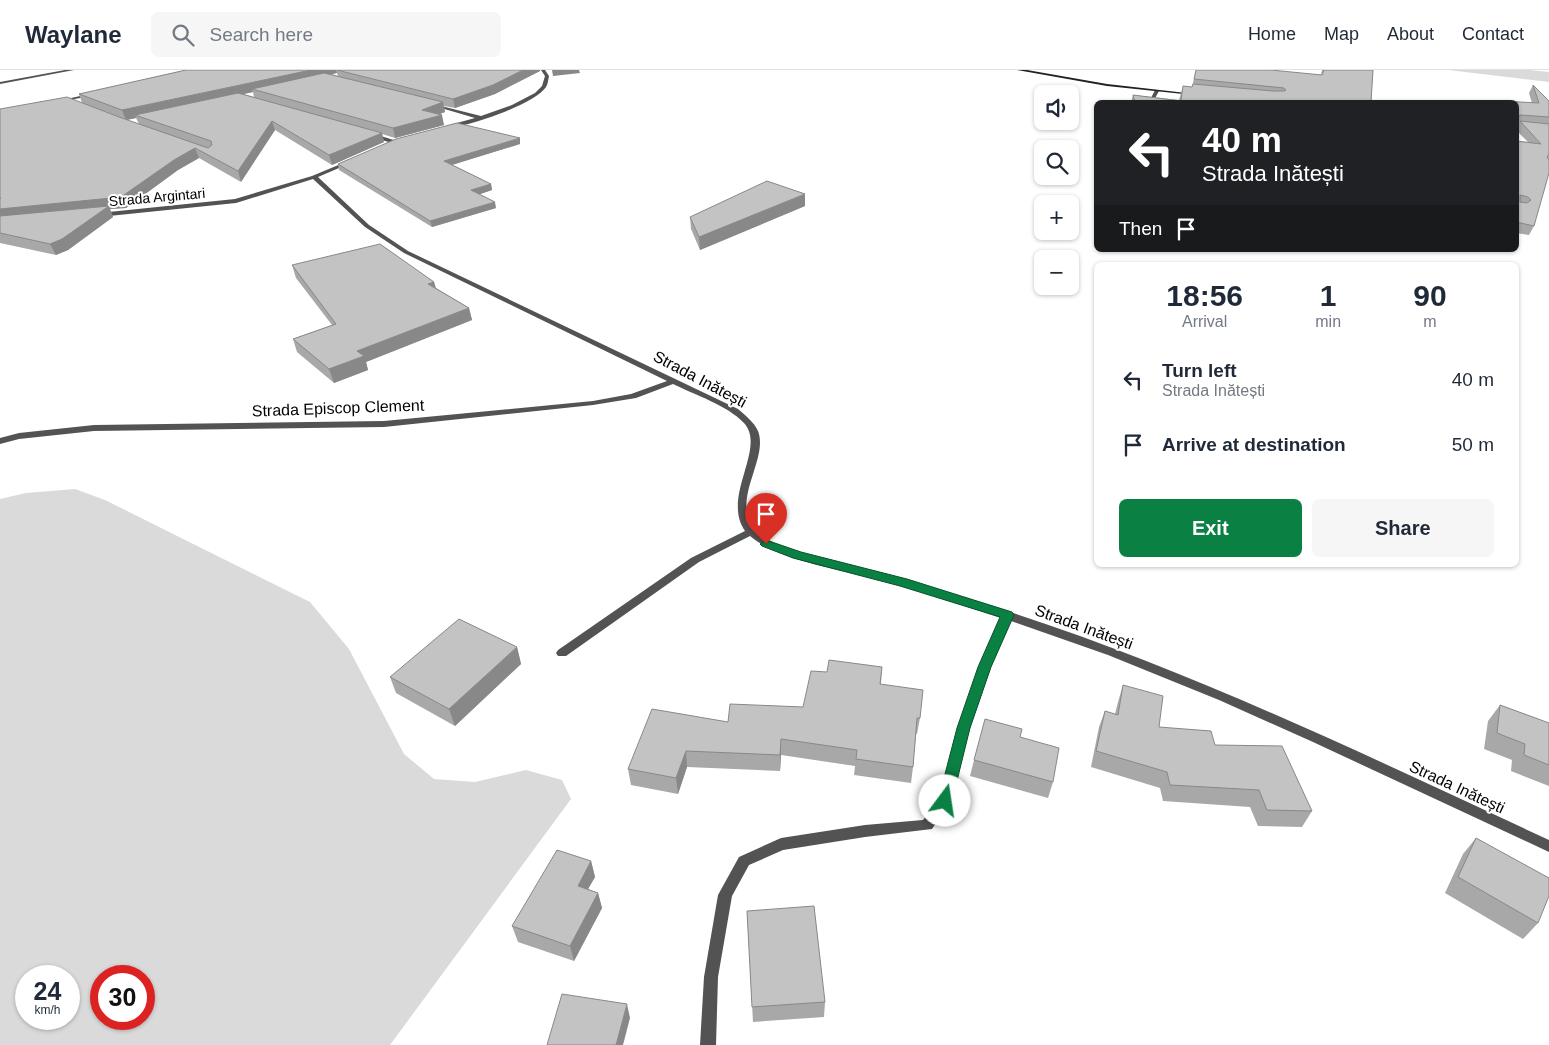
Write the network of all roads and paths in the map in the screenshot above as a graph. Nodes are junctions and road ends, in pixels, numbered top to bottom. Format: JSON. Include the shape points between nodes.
{"nodes":[{"id":1,"x":72,"y":70,"type":"edge"},
{"id":2,"x":543,"y":70,"type":"edge"},
{"id":3,"x":1019,"y":70,"type":"edge"},
{"id":4,"x":0,"y":83,"type":"edge"},
{"id":5,"x":1157,"y":91,"type":"junction"},
{"id":6,"x":104,"y":92,"type":"edge"},
{"id":7,"x":1204,"y":95,"type":"edge"},
{"id":8,"x":66,"y":100,"type":"junction"},
{"id":9,"x":1152,"y":100,"type":"edge"},
{"id":10,"x":56,"y":102,"type":"edge"},
{"id":11,"x":74,"y":103,"type":"edge"},
{"id":12,"x":424,"y":103,"type":"edge"},
{"id":13,"x":482,"y":118,"type":"junction"},
{"id":14,"x":438,"y":130,"type":"edge"},
{"id":15,"x":368,"y":134,"type":"edge"},
{"id":16,"x":404,"y":140,"type":"edge"},
{"id":17,"x":395,"y":142,"type":"junction"},
{"id":18,"x":386,"y":146,"type":"edge"},
{"id":19,"x":359,"y":158,"type":"edge"},
{"id":20,"x":314,"y":177,"type":"junction"},
{"id":21,"x":93,"y":215,"type":"edge"},
{"id":22,"x":674,"y":381,"type":"junction"},
{"id":23,"x":0,"y":441,"type":"edge"},
{"id":24,"x":750,"y":532,"type":"junction"},
{"id":25,"x":1008,"y":615,"type":"junction"},
{"id":26,"x":562,"y":653,"type":"dead end"},
{"id":27,"x":1549,"y":846,"type":"edge"},
{"id":28,"x":708,"y":1045,"type":"edge"}],
"edges":[{"from":1,"to":4,"type":"street"},
{"from":2,"to":13,"type":"street","via":[[547,76],[544,87],[514,107]]},
{"from":3,"to":5,"type":"street","via":[[1107,86]]},
{"from":5,"to":7,"type":"street"},
{"from":5,"to":9,"type":"street"},
{"from":6,"to":8,"type":"street"},
{"from":8,"to":10,"type":"street"},
{"from":8,"to":11,"type":"street"},
{"from":12,"to":13,"type":"street"},
{"from":13,"to":14,"type":"street"},
{"from":15,"to":17,"type":"street"},
{"from":16,"to":17,"type":"street"},
{"from":17,"to":18,"type":"street"},
{"from":19,"to":20,"type":"street","name":"Strada Argintari"},
{"from":20,"to":21,"type":"street","name":"Strada Argintari","via":[[236,200]]},
{"from":20,"to":22,"type":"street","name":"Strada Inătești","via":[[367,226],[406,252]]},
{"from":22,"to":23,"type":"street","name":"Strada Episcop Clement","via":[[632,396],[593,403],[394,423],[94,428]]},
{"from":22,"to":24,"type":"street","name":"Strada Inătești","via":[[734,411],[750,424],[755,436],[741,512]]},
{"from":24,"to":25,"type":"street","name":"Strada Inătești","via":[[766,544],[797,555],[903,582]]},
{"from":24,"to":26,"type":"street","via":[[695,560]]},
{"from":25,"to":27,"type":"street","name":"Strada Inătești","via":[[1213,693]]},
{"from":25,"to":28,"type":"street","via":[[984,667],[945,801],[927,825],[781,844],[744,861],[724,895],[711,978]]}]}
